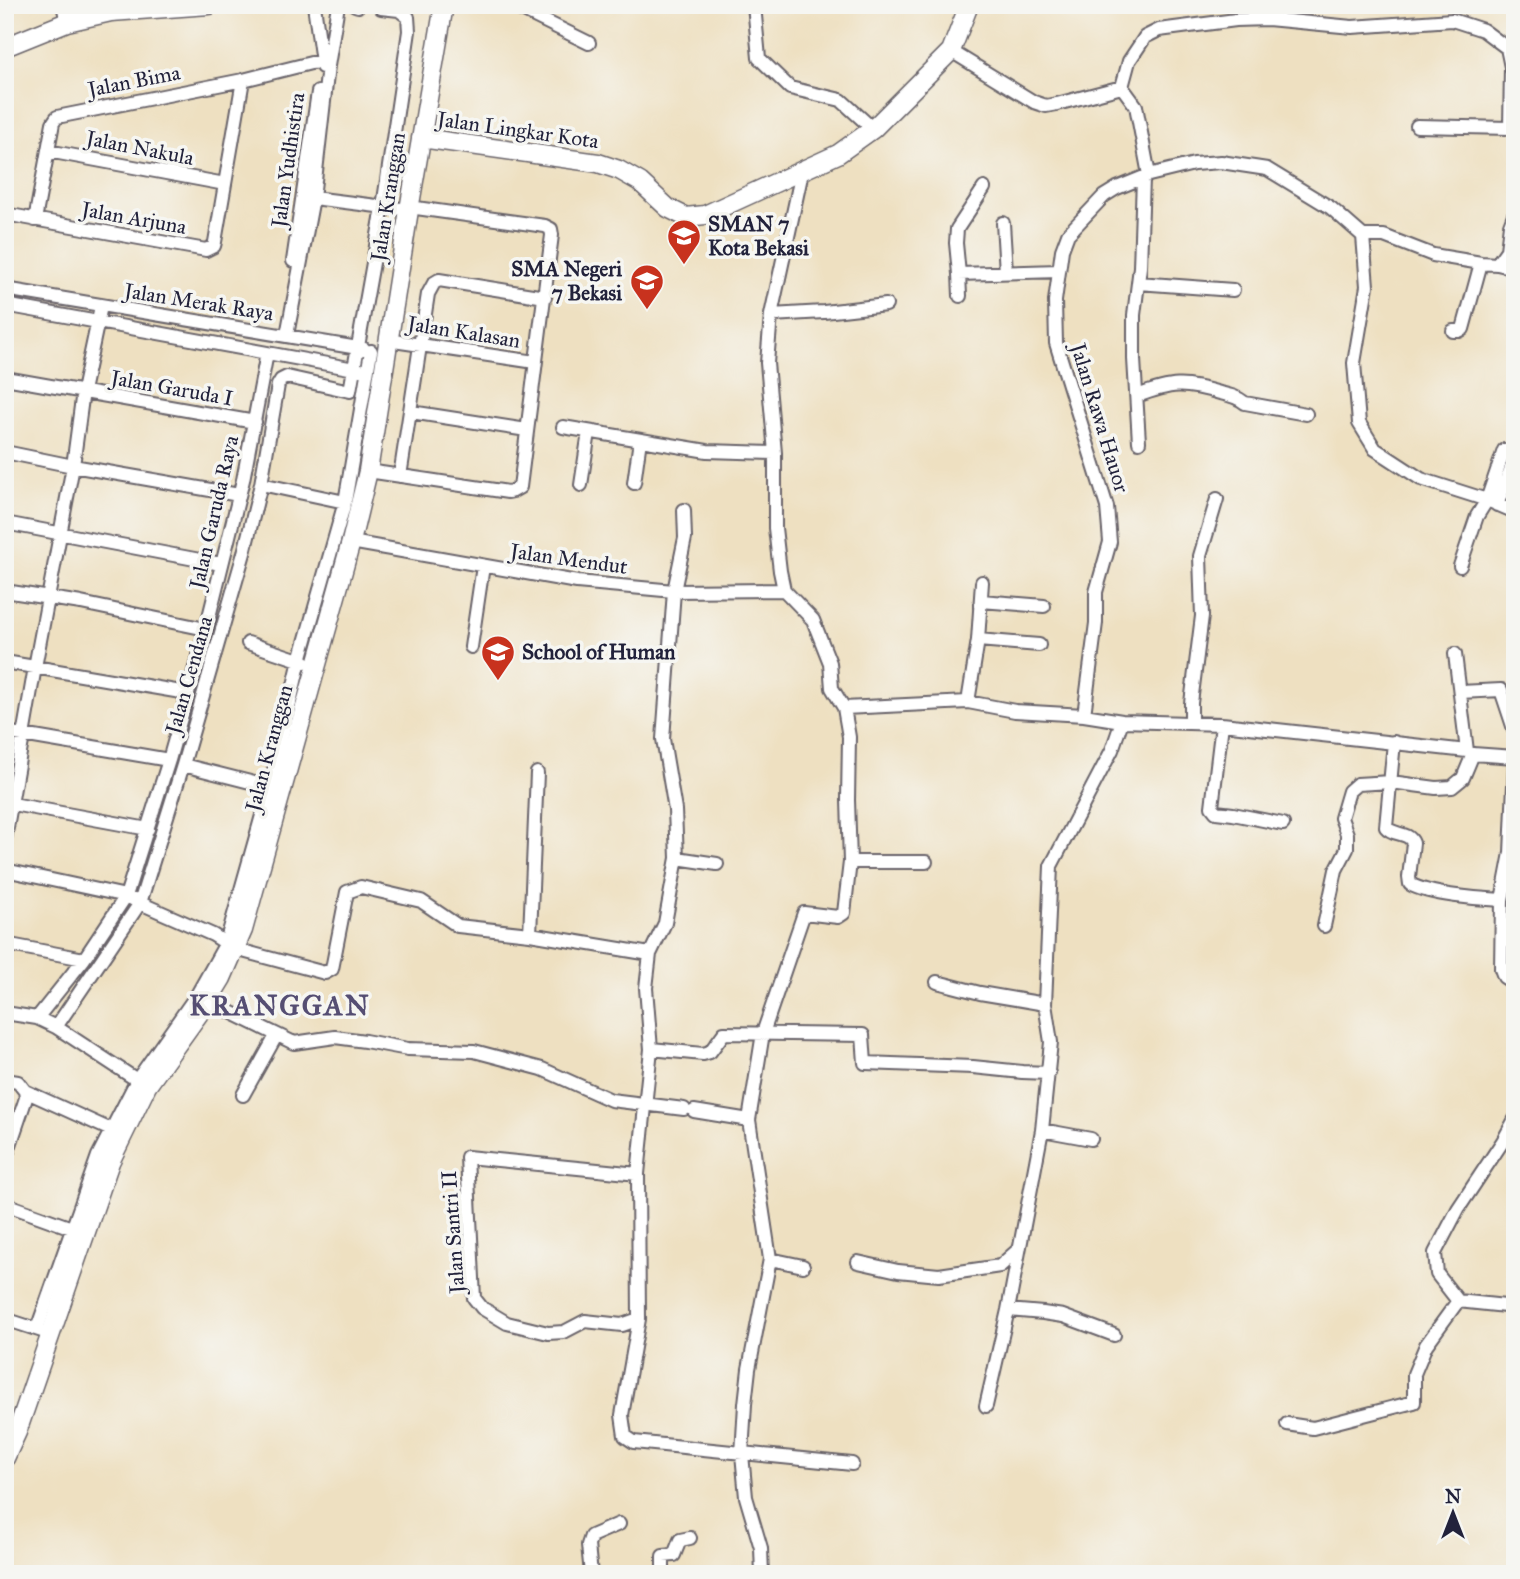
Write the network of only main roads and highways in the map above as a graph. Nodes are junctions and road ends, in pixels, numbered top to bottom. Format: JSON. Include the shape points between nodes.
{"nodes":[{"id":1,"x":209,"y":5,"type":"edge"},
{"id":2,"x":444,"y":5,"type":"edge"},
{"id":3,"x":969,"y":5,"type":"edge"},
{"id":4,"x":65,"y":14,"type":"edge"},
{"id":5,"x":5,"y":47,"type":"edge"},
{"id":6,"x":421,"y":138,"type":"junction"},
{"id":7,"x":5,"y":1458,"type":"edge"}],
"edges":[{"from":1,"to":4,"type":"main road"},
{"from":2,"to":6,"type":"main road","name":"Jalan Kranggan"},
{"from":3,"to":6,"type":"main road","name":"Jalan Lingkar Kota","via":[[951,51],[873,129],[838,154],[705,215],[686,217],[668,208],[640,182],[598,163]]},
{"from":4,"to":5,"type":"main road"},
{"from":6,"to":7,"type":"main road","name":"Jalan Kranggan","via":[[376,373],[368,471],[351,542],[308,663],[243,930],[230,946],[222,978],[208,1001],[142,1083],[79,1231]]}]}
